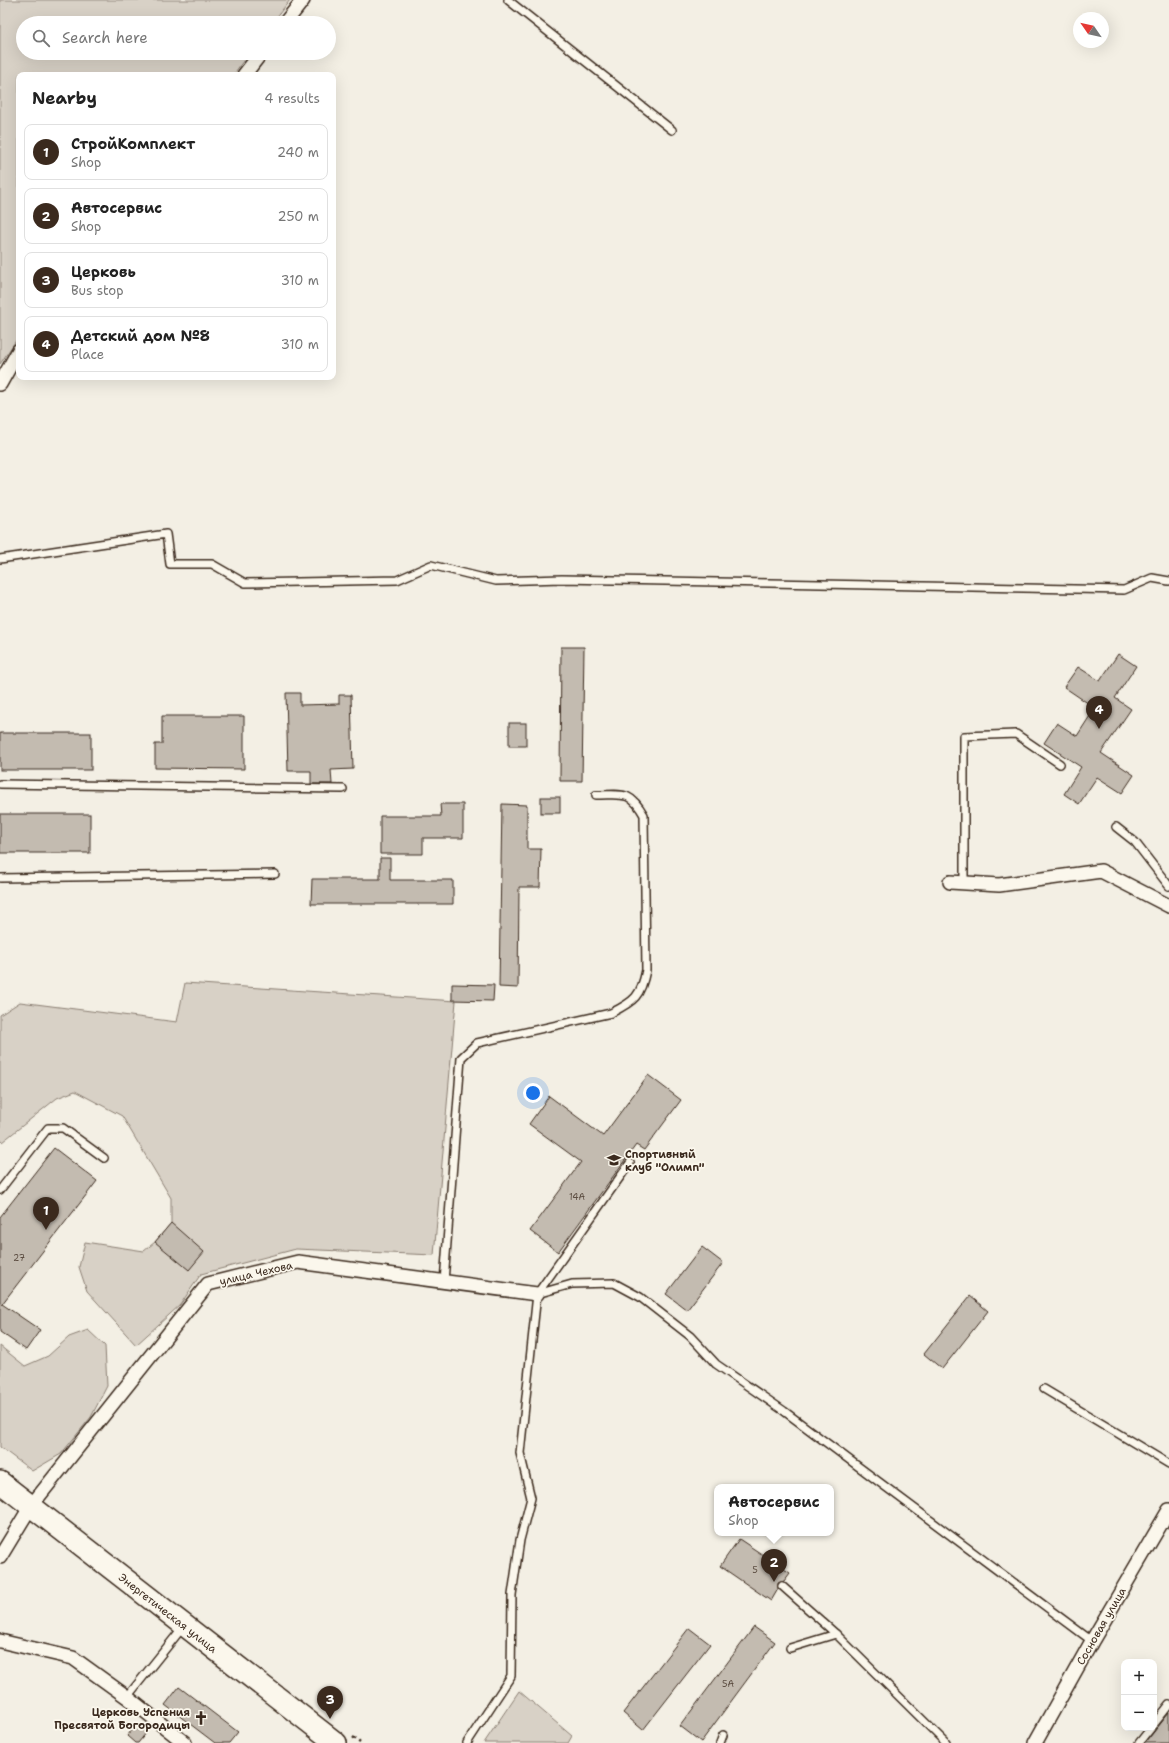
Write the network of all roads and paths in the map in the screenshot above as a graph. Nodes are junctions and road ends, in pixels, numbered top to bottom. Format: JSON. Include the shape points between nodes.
{"nodes":[{"id":1,"x":302,"y":0,"type":"edge"},
{"id":2,"x":508,"y":0,"type":"edge"},
{"id":3,"x":289,"y":16,"type":"edge"},
{"id":4,"x":256,"y":60,"type":"edge"},
{"id":5,"x":246,"y":72,"type":"edge"},
{"id":6,"x":672,"y":130,"type":"dead end"},
{"id":7,"x":16,"y":355,"type":"edge"},
{"id":8,"x":0,"y":384,"type":"edge"},
{"id":9,"x":0,"y":559,"type":"edge"},
{"id":10,"x":1169,"y":581,"type":"edge"},
{"id":11,"x":1060,"y":764,"type":"dead end"},
{"id":12,"x":0,"y":784,"type":"edge"},
{"id":13,"x":343,"y":789,"type":"dead end"},
{"id":14,"x":596,"y":795,"type":"dead end"},
{"id":15,"x":1116,"y":827,"type":"dead end"},
{"id":16,"x":274,"y":874,"type":"dead end"},
{"id":17,"x":0,"y":878,"type":"edge"},
{"id":18,"x":950,"y":882,"type":"dead end"},
{"id":19,"x":964,"y":883,"type":"junction"},
{"id":20,"x":1169,"y":886,"type":"edge"},
{"id":21,"x":1169,"y":906,"type":"edge"},
{"id":22,"x":104,"y":1158,"type":"dead end"},
{"id":23,"x":630,"y":1163,"type":"dead end"},
{"id":24,"x":0,"y":1190,"type":"edge"},
{"id":25,"x":444,"y":1282,"type":"junction"},
{"id":26,"x":537,"y":1294,"type":"junction"},
{"id":27,"x":1044,"y":1389,"type":"dead end"},
{"id":28,"x":1169,"y":1464,"type":"edge"},
{"id":29,"x":0,"y":1482,"type":"edge"},
{"id":30,"x":31,"y":1506,"type":"junction"},
{"id":31,"x":1169,"y":1510,"type":"edge"},
{"id":32,"x":0,"y":1557,"type":"edge"},
{"id":33,"x":782,"y":1586,"type":"dead end"},
{"id":34,"x":184,"y":1625,"type":"junction"},
{"id":35,"x":836,"y":1634,"type":"junction"},
{"id":36,"x":0,"y":1641,"type":"edge"},
{"id":37,"x":1092,"y":1641,"type":"junction"},
{"id":38,"x":790,"y":1648,"type":"dead end"},
{"id":39,"x":127,"y":1697,"type":"junction"},
{"id":40,"x":1169,"y":1704,"type":"edge"},
{"id":41,"x":1157,"y":1720,"type":"edge"},
{"id":42,"x":1149,"y":1731,"type":"edge"},
{"id":43,"x":723,"y":1735,"type":"dead end"},
{"id":44,"x":185,"y":1743,"type":"edge"},
{"id":45,"x":336,"y":1743,"type":"edge"},
{"id":46,"x":467,"y":1743,"type":"edge"},
{"id":47,"x":720,"y":1743,"type":"edge"},
{"id":48,"x":946,"y":1743,"type":"edge"},
{"id":49,"x":1035,"y":1743,"type":"edge"},
{"id":50,"x":1139,"y":1743,"type":"edge"}],
"edges":[{"from":1,"to":3,"type":"street"},
{"from":2,"to":6,"type":"lane"},
{"from":4,"to":5,"type":"street"},
{"from":7,"to":8,"type":"street"},
{"from":9,"to":10,"type":"lane","via":[[166,534],[170,564],[212,564],[245,583],[397,580],[431,566],[496,581],[562,579],[1124,590],[1152,578]]},
{"from":11,"to":19,"type":"lane","via":[[1016,734],[964,736]]},
{"from":12,"to":13,"type":"lane"},
{"from":14,"to":25,"type":"lane","via":[[625,795],[636,802],[644,815],[646,970],[642,988],[628,1004],[611,1013],[477,1042],[461,1058]]},
{"from":15,"to":20,"type":"lane","via":[[1135,842]]},
{"from":16,"to":17,"type":"lane"},
{"from":18,"to":19,"type":"street"},
{"from":19,"to":21,"type":"street","via":[[999,885],[1101,871]]},
{"from":22,"to":24,"type":"lane","via":[[64,1128],[48,1128]]},
{"from":23,"to":26,"type":"lane"},
{"from":25,"to":26,"type":"street","name":"улица Чехова"},
{"from":25,"to":30,"type":"street","name":"улица Чехова","via":[[298,1262],[208,1284]]},
{"from":26,"to":37,"type":"lane","via":[[572,1284],[614,1283],[640,1297],[690,1336],[716,1364],[784,1411]]},
{"from":26,"to":46,"type":"lane","via":[[520,1452],[531,1498],[520,1540],[512,1596],[511,1676]]},
{"from":27,"to":28,"type":"lane"},
{"from":29,"to":30,"type":"main road","name":"Энергетическая улица"},
{"from":30,"to":32,"type":"street","name":"улица Чехова"},
{"from":30,"to":34,"type":"main road","name":"Энергетическая улица"},
{"from":31,"to":37,"type":"street","name":"Сосновая улица"},
{"from":33,"to":35,"type":"lane"},
{"from":34,"to":39,"type":"lane"},
{"from":34,"to":45,"type":"main road","name":"Энергетическая улица"},
{"from":35,"to":38,"type":"lane"},
{"from":35,"to":48,"type":"lane"},
{"from":36,"to":39,"type":"street","via":[[73,1658]]},
{"from":37,"to":49,"type":"street","name":"Сосновая улица"},
{"from":39,"to":44,"type":"street"},
{"from":40,"to":41,"type":"lane"},
{"from":42,"to":50,"type":"lane"},
{"from":43,"to":47,"type":"lane"}]}
